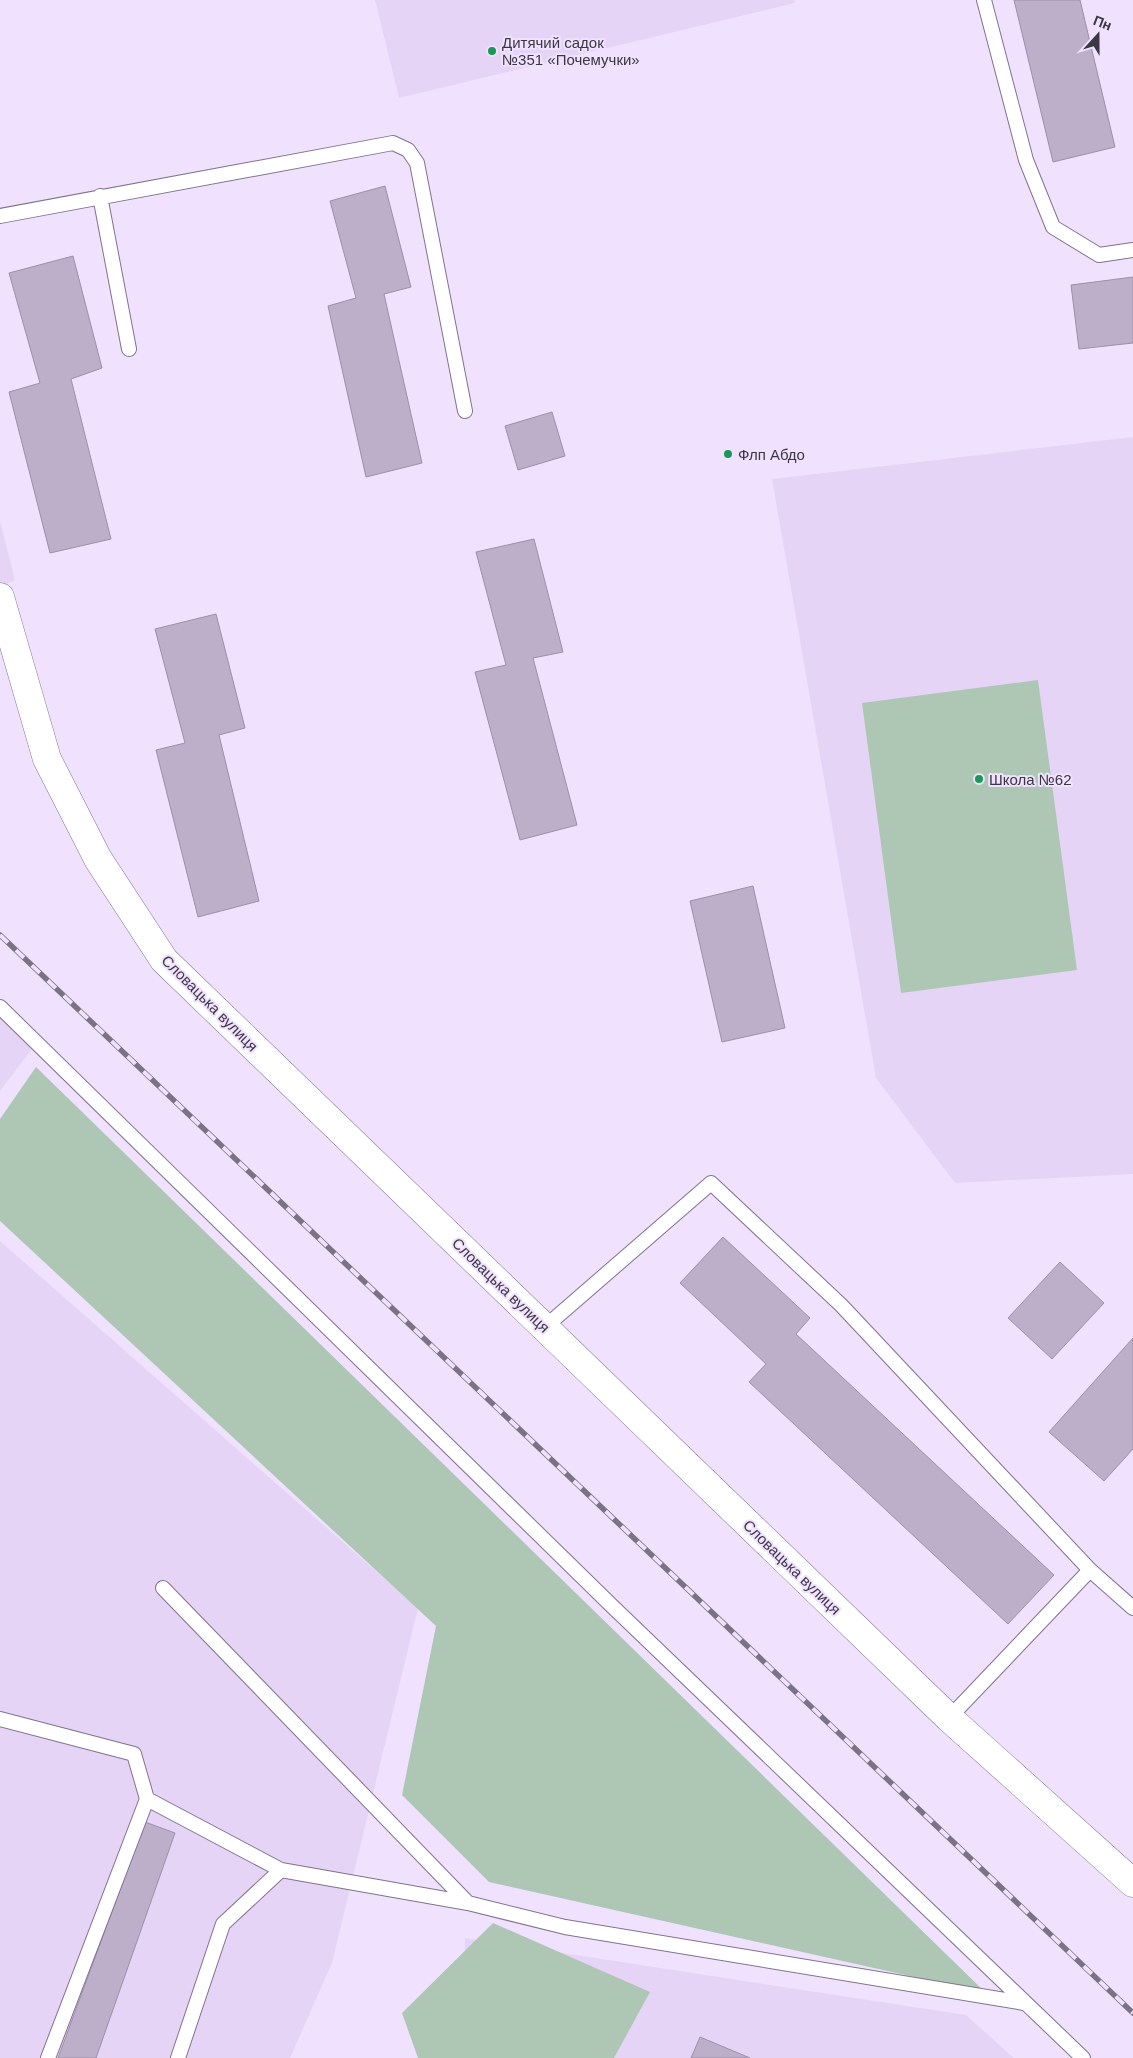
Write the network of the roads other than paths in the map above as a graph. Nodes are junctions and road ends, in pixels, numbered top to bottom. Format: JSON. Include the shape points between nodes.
{"nodes":[{"id":1,"x":984,"y":0,"type":"edge"},
{"id":2,"x":100,"y":196,"type":"junction"},
{"id":3,"x":0,"y":216,"type":"edge"},
{"id":4,"x":1133,"y":250,"type":"edge"},
{"id":5,"x":129,"y":349,"type":"dead end"},
{"id":6,"x":465,"y":411,"type":"dead end"},
{"id":7,"x":2,"y":609,"type":"edge"},
{"id":8,"x":0,"y":1007,"type":"edge"},
{"id":9,"x":545,"y":1327,"type":"junction"},
{"id":10,"x":1090,"y":1570,"type":"junction"},
{"id":11,"x":163,"y":1588,"type":"dead end"},
{"id":12,"x":1133,"y":1608,"type":"edge"},
{"id":13,"x":949,"y":1718,"type":"junction"},
{"id":14,"x":0,"y":1719,"type":"edge"},
{"id":15,"x":148,"y":1799,"type":"junction"},
{"id":16,"x":281,"y":1870,"type":"junction"},
{"id":17,"x":1133,"y":1883,"type":"edge"},
{"id":18,"x":468,"y":1903,"type":"junction"},
{"id":19,"x":1024,"y":2003,"type":"junction"},
{"id":20,"x":48,"y":2058,"type":"edge"},
{"id":21,"x":178,"y":2058,"type":"edge"},
{"id":22,"x":1083,"y":2058,"type":"edge"}],
"edges":[{"from":1,"to":4,"type":"lane","via":[[1026,160],[1052,227],[1098,255]]},
{"from":2,"to":3,"type":"lane"},
{"from":2,"to":5,"type":"lane"},
{"from":2,"to":6,"type":"lane","via":[[393,143],[408,150],[417,162]]},
{"from":7,"to":9,"type":"street","name":"Словацька вулиця","via":[[47,759],[98,859],[164,960]]},
{"from":8,"to":19,"type":"lane","via":[[620,1614]]},
{"from":9,"to":10,"type":"lane","via":[[711,1183],[842,1305]]},
{"from":9,"to":13,"type":"street","name":"Словацька вулиця"},
{"from":10,"to":12,"type":"lane"},
{"from":10,"to":13,"type":"lane"},
{"from":11,"to":18,"type":"lane"},
{"from":13,"to":17,"type":"street","name":"Словацька вулиця"},
{"from":14,"to":15,"type":"lane","via":[[134,1754]]},
{"from":15,"to":16,"type":"lane"},
{"from":15,"to":20,"type":"lane"},
{"from":16,"to":18,"type":"lane"},
{"from":16,"to":21,"type":"lane","via":[[223,1924]]},
{"from":18,"to":19,"type":"lane","via":[[565,1927]]},
{"from":19,"to":22,"type":"lane"}]}
